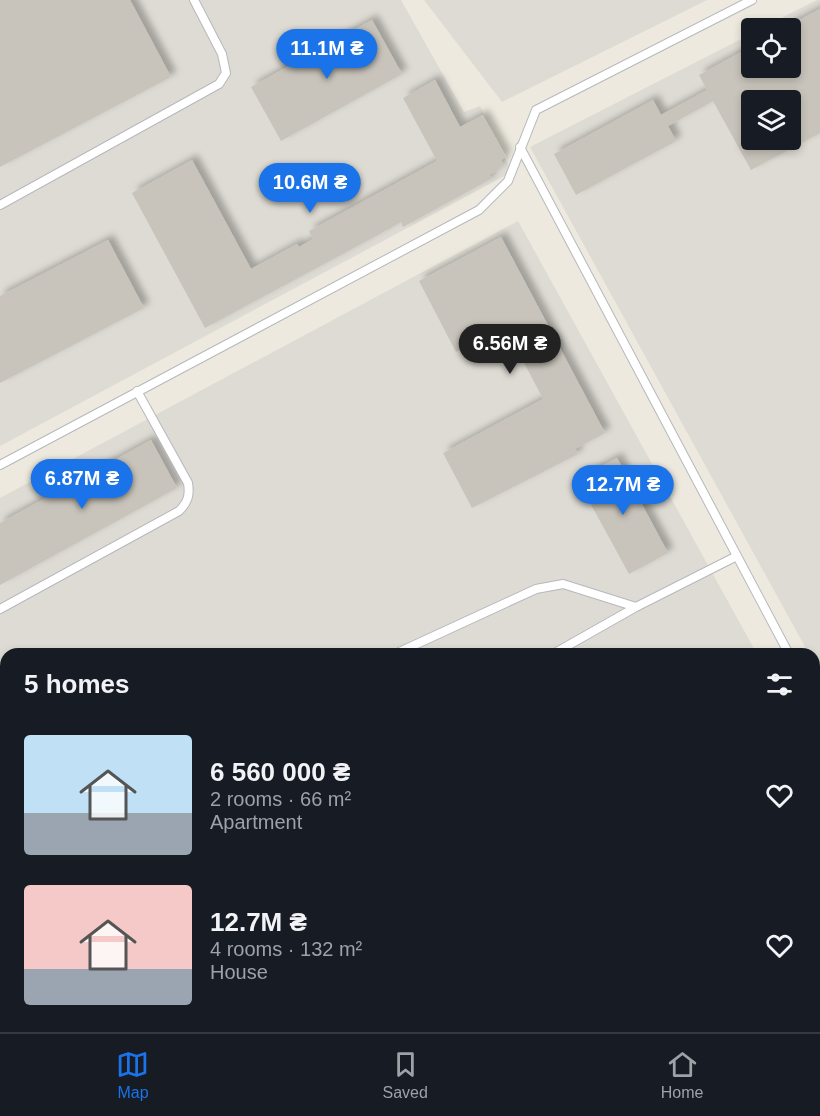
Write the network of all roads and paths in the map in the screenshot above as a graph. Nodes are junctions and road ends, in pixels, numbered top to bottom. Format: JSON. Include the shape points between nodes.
{"nodes":[{"id":1,"x":194,"y":0,"type":"edge"},
{"id":2,"x":752,"y":0,"type":"edge"},
{"id":3,"x":520,"y":147,"type":"junction"},
{"id":4,"x":0,"y":205,"type":"edge"},
{"id":5,"x":137,"y":391,"type":"junction"},
{"id":6,"x":0,"y":465,"type":"edge"},
{"id":7,"x":737,"y":556,"type":"junction"},
{"id":8,"x":636,"y":607,"type":"junction"},
{"id":9,"x":0,"y":609,"type":"edge"},
{"id":10,"x":408,"y":648,"type":"edge"},
{"id":11,"x":564,"y":648,"type":"edge"},
{"id":12,"x":786,"y":648,"type":"edge"}],
"edges":[{"from":1,"to":4,"type":"lane","via":[[222,54],[226,73],[219,84]]},
{"from":2,"to":3,"type":"lane","via":[[536,110]]},
{"from":3,"to":5,"type":"lane","via":[[508,181],[478,210]]},
{"from":3,"to":7,"type":"lane"},
{"from":5,"to":6,"type":"lane"},
{"from":5,"to":9,"type":"lane","via":[[188,483],[186,504]]},
{"from":7,"to":8,"type":"lane"},
{"from":7,"to":12,"type":"lane"},
{"from":8,"to":10,"type":"lane","via":[[563,584],[536,589]]},
{"from":8,"to":11,"type":"lane"}]}
